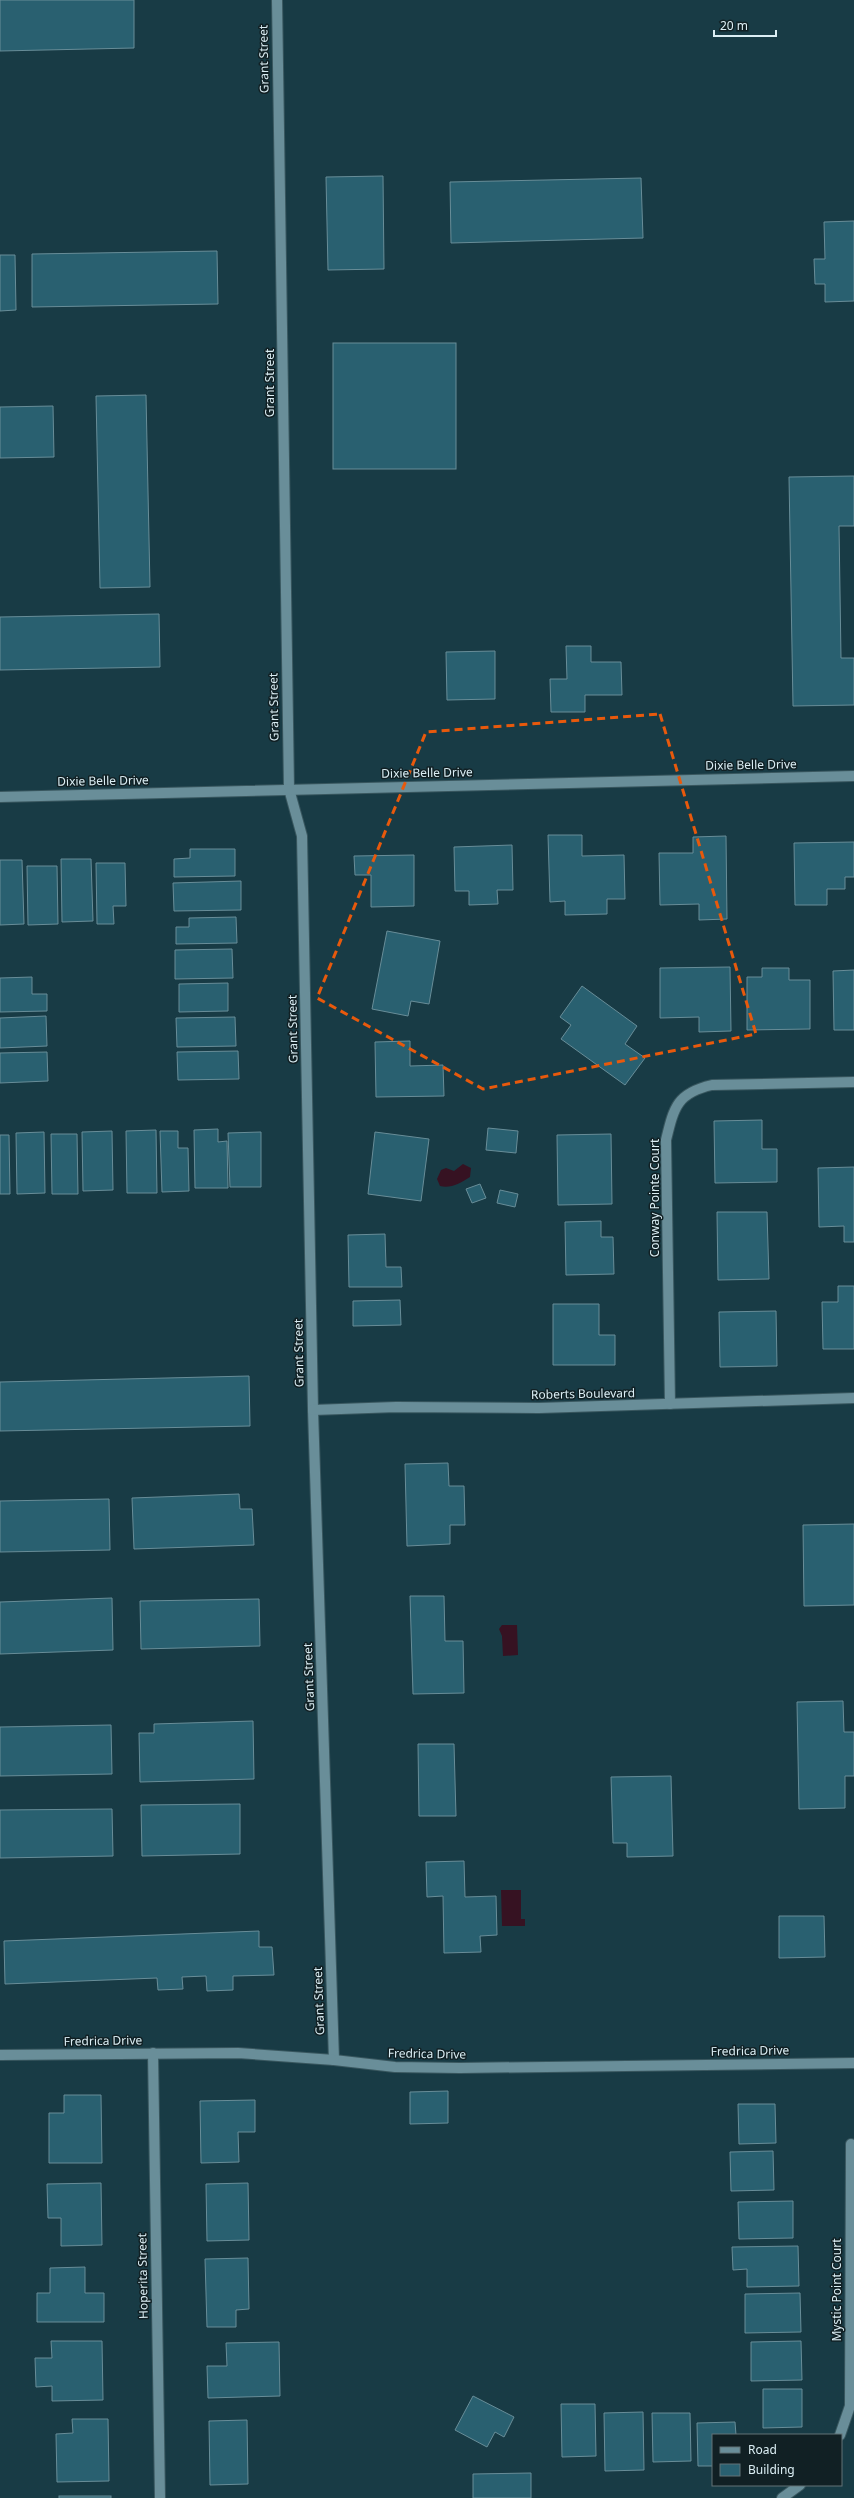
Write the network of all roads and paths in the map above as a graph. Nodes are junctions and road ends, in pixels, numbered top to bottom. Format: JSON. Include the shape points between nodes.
{"nodes":[{"id":1,"x":277,"y":0,"type":"edge"},
{"id":2,"x":854,"y":776,"type":"edge"},
{"id":3,"x":289,"y":789,"type":"junction"},
{"id":4,"x":0,"y":797,"type":"edge"},
{"id":5,"x":854,"y":1082,"type":"edge"},
{"id":6,"x":854,"y":1398,"type":"edge"},
{"id":7,"x":670,"y":1404,"type":"junction"},
{"id":8,"x":313,"y":1410,"type":"junction"},
{"id":9,"x":153,"y":2053,"type":"junction"},
{"id":10,"x":0,"y":2055,"type":"edge"},
{"id":11,"x":334,"y":2060,"type":"junction"},
{"id":12,"x":854,"y":2063,"type":"edge"},
{"id":13,"x":851,"y":2144,"type":"dead end"},
{"id":14,"x":852,"y":2406,"type":"edge"},
{"id":15,"x":840,"y":2434,"type":"edge"},
{"id":16,"x":799,"y":2486,"type":"edge"},
{"id":17,"x":160,"y":2498,"type":"edge"},
{"id":18,"x":782,"y":2498,"type":"edge"}],
"edges":[{"from":1,"to":3,"type":"street","name":"Grant Street"},
{"from":2,"to":3,"type":"street","name":"Dixie Belle Drive"},
{"from":3,"to":4,"type":"street","name":"Dixie Belle Drive"},
{"from":3,"to":8,"type":"street","name":"Grant Street","via":[[302,836]]},
{"from":5,"to":7,"type":"street","name":"Conway Pointe Court","via":[[712,1085],[692,1090],[673,1110],[666,1140]]},
{"from":6,"to":7,"type":"street","name":"Roberts Boulevard"},
{"from":7,"to":8,"type":"street","name":"Roberts Boulevard","via":[[538,1408],[396,1406]]},
{"from":8,"to":11,"type":"street","name":"Grant Street"},
{"from":9,"to":10,"type":"street","name":"Fredrica Drive"},
{"from":9,"to":11,"type":"street","name":"Fredrica Drive","via":[[238,2053]]},
{"from":9,"to":17,"type":"street","name":"Hoperita Street"},
{"from":11,"to":12,"type":"street","name":"Fredrica Drive","via":[[395,2067],[453,2068]]},
{"from":13,"to":14,"type":"street","name":"Mystic Point Court"},
{"from":14,"to":15,"type":"street","name":"Mystic Point Court"},
{"from":16,"to":18,"type":"street"}]}
